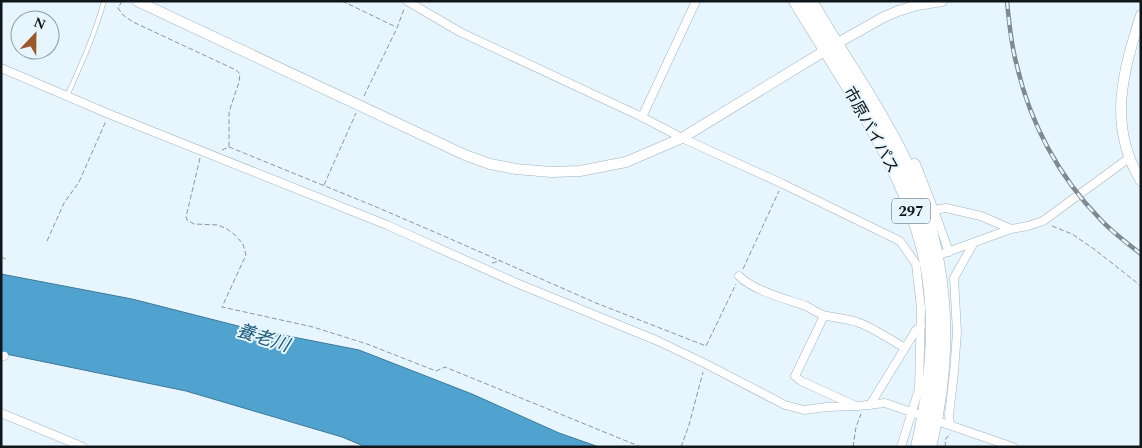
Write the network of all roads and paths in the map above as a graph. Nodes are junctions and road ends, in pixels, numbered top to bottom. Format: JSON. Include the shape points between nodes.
{"nodes":[{"id":1,"x":104,"y":1,"type":"edge"},
{"id":2,"x":122,"y":1,"type":"edge"},
{"id":3,"x":137,"y":1,"type":"edge"},
{"id":4,"x":342,"y":1,"type":"edge"},
{"id":5,"x":407,"y":1,"type":"edge"},
{"id":6,"x":696,"y":1,"type":"edge"},
{"id":7,"x":796,"y":1,"type":"edge"},
{"id":8,"x":810,"y":1,"type":"edge"},
{"id":9,"x":942,"y":1,"type":"edge"},
{"id":10,"x":404,"y":10,"type":"dead end"},
{"id":11,"x":1141,"y":15,"type":"edge"},
{"id":12,"x":397,"y":28,"type":"junction"},
{"id":13,"x":831,"y":47,"type":"junction"},
{"id":14,"x":1,"y":68,"type":"edge"},
{"id":15,"x":67,"y":96,"type":"junction"},
{"id":16,"x":360,"y":106,"type":"junction"},
{"id":17,"x":109,"y":114,"type":"junction"},
{"id":18,"x":642,"y":117,"type":"junction"},
{"id":19,"x":682,"y":138,"type":"junction"},
{"id":20,"x":229,"y":147,"type":"junction"},
{"id":21,"x":202,"y":150,"type":"junction"},
{"id":22,"x":211,"y":154,"type":"junction"},
{"id":23,"x":1129,"y":158,"type":"junction"},
{"id":24,"x":906,"y":165,"type":"junction"},
{"id":25,"x":1141,"y":181,"type":"edge"},
{"id":26,"x":783,"y":184,"type":"junction"},
{"id":27,"x":323,"y":186,"type":"junction"},
{"id":28,"x":934,"y":210,"type":"junction"},
{"id":29,"x":1042,"y":221,"type":"junction"},
{"id":30,"x":1011,"y":229,"type":"junction"},
{"id":31,"x":47,"y":241,"type":"dead end"},
{"id":32,"x":973,"y":244,"type":"junction"},
{"id":33,"x":942,"y":254,"type":"junction"},
{"id":34,"x":1,"y":257,"type":"edge"},
{"id":35,"x":6,"y":259,"type":"dead end"},
{"id":36,"x":739,"y":276,"type":"junction"},
{"id":37,"x":1141,"y":286,"type":"edge"},
{"id":38,"x":824,"y":316,"type":"junction"},
{"id":39,"x":921,"y":326,"type":"junction"},
{"id":40,"x":904,"y":348,"type":"junction"},
{"id":41,"x":706,"y":364,"type":"junction"},
{"id":42,"x":864,"y":406,"type":"junction"},
{"id":43,"x":1,"y":413,"type":"edge"},
{"id":44,"x":924,"y":416,"type":"junction"},
{"id":45,"x":953,"y":426,"type":"junction"},
{"id":46,"x":83,"y":447,"type":"edge"},
{"id":47,"x":641,"y":447,"type":"edge"},
{"id":48,"x":681,"y":447,"type":"edge"},
{"id":49,"x":853,"y":447,"type":"edge"},
{"id":50,"x":901,"y":447,"type":"edge"},
{"id":51,"x":918,"y":447,"type":"edge"},
{"id":52,"x":929,"y":447,"type":"edge"},
{"id":53,"x":945,"y":447,"type":"edge"},
{"id":54,"x":1013,"y":447,"type":"edge"}],
"edges":[{"from":1,"to":15,"type":"lane","via":[[88,51]]},
{"from":2,"to":20,"type":"path","via":[[118,8],[133,22],[240,74],[229,112]]},
{"from":3,"to":16,"type":"street"},
{"from":4,"to":12,"type":"path"},
{"from":5,"to":18,"type":"street","via":[[460,32]]},
{"from":6,"to":18,"type":"street"},
{"from":7,"to":13,"type":"highway","name":"市原バイパス","number":"297"},
{"from":8,"to":13,"type":"highway","name":"市原バイパス","number":"297"},
{"from":9,"to":13,"type":"street","via":[[898,11]]},
{"from":10,"to":12,"type":"path"},
{"from":11,"to":23,"type":"street","via":[[1131,45],[1120,103]]},
{"from":12,"to":16,"type":"path"},
{"from":13,"to":19,"type":"street"},
{"from":13,"to":24,"type":"highway","name":"市原バイパス","number":"297","via":[[876,109]]},
{"from":13,"to":44,"type":"highway","name":"市原バイパス","number":"297","via":[[897,177],[915,219],[923,250],[928,270],[932,331]]},
{"from":14,"to":15,"type":"street"},
{"from":15,"to":17,"type":"street"},
{"from":16,"to":19,"type":"street","via":[[465,155],[516,169],[580,171],[626,162]]},
{"from":16,"to":27,"type":"path"},
{"from":17,"to":21,"type":"street"},
{"from":17,"to":31,"type":"path","via":[[79,182],[64,203]]},
{"from":18,"to":19,"type":"street"},
{"from":19,"to":26,"type":"street"},
{"from":20,"to":22,"type":"path"},
{"from":20,"to":27,"type":"path"},
{"from":21,"to":22,"type":"street"},
{"from":21,"to":47,"type":"path","via":[[187,220],[227,229],[243,244],[246,255],[222,307],[314,327],[436,371],[446,367]]},
{"from":22,"to":41,"type":"street","via":[[387,225]]},
{"from":23,"to":25,"type":"street"},
{"from":23,"to":29,"type":"street"},
{"from":24,"to":28,"type":"street","via":[[916,164]]},
{"from":24,"to":33,"type":"highway","name":"市原バイパス","number":"297"},
{"from":26,"to":36,"type":"path"},
{"from":26,"to":39,"type":"street","via":[[900,241],[916,264]]},
{"from":27,"to":36,"type":"path","via":[[596,303],[706,346]]},
{"from":28,"to":30,"type":"street","via":[[946,208],[981,216]]},
{"from":28,"to":33,"type":"street"},
{"from":29,"to":30,"type":"street"},
{"from":29,"to":37,"type":"path","via":[[1072,234]]},
{"from":30,"to":32,"type":"street"},
{"from":32,"to":33,"type":"street"},
{"from":32,"to":45,"type":"street","via":[[954,278],[957,332],[949,415]]},
{"from":33,"to":44,"type":"highway","name":"市原バイパス","number":"297","via":[[944,358]]},
{"from":34,"to":35,"type":"path"},
{"from":36,"to":38,"type":"street","via":[[756,288]]},
{"from":38,"to":40,"type":"street","via":[[859,323]]},
{"from":38,"to":42,"type":"street","via":[[795,376]]},
{"from":39,"to":40,"type":"street"},
{"from":39,"to":44,"type":"street","via":[[919,389]]},
{"from":40,"to":42,"type":"street"},
{"from":41,"to":42,"type":"street","via":[[795,408]]},
{"from":41,"to":48,"type":"path"},
{"from":42,"to":44,"type":"street","via":[[885,403]]},
{"from":42,"to":49,"type":"path"},
{"from":43,"to":46,"type":"street"},
{"from":44,"to":45,"type":"street"},
{"from":44,"to":50,"type":"street"},
{"from":44,"to":51,"type":"highway","name":"市原バイパス","number":"297"},
{"from":44,"to":52,"type":"highway","name":"市原バイパス","number":"297"},
{"from":45,"to":53,"type":"path"},
{"from":45,"to":54,"type":"street"}]}
